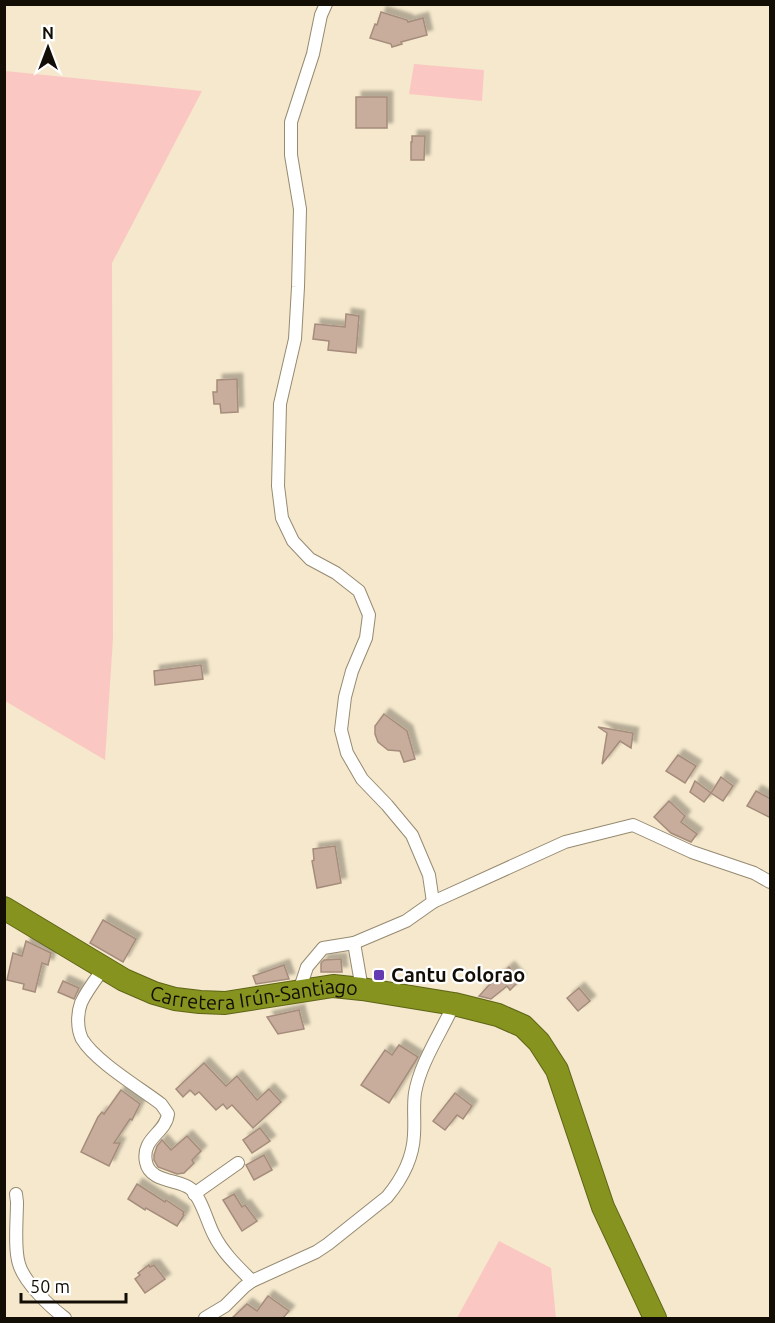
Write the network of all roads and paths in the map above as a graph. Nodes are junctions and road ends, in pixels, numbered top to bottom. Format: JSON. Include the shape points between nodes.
{"nodes":[{"id":1,"x":326,"y":4,"type":"edge"},
{"id":2,"x":771,"y":882,"type":"edge"},
{"id":3,"x":434,"y":903,"type":"junction"},
{"id":4,"x":4,"y":908,"type":"edge"},
{"id":5,"x":354,"y":943,"type":"junction"},
{"id":6,"x":104,"y":968,"type":"junction"},
{"id":7,"x":362,"y":989,"type":"junction"},
{"id":8,"x":299,"y":991,"type":"junction"},
{"id":9,"x":454,"y":1004,"type":"junction"},
{"id":10,"x":238,"y":1163,"type":"dead end"},
{"id":11,"x":15,"y":1194,"type":"dead end"},
{"id":12,"x":194,"y":1194,"type":"junction"},
{"id":13,"x":252,"y":1281,"type":"junction"},
{"id":14,"x":65,"y":1318,"type":"edge"},
{"id":15,"x":205,"y":1318,"type":"edge"},
{"id":16,"x":655,"y":1318,"type":"edge"}],
"edges":[{"from":1,"to":3,"type":"street","via":[[291,122],[291,155],[300,209],[298,287],[296,339],[280,404],[278,486],[282,518],[292,541],[310,559],[359,591],[369,615],[366,638],[345,698],[341,730],[347,753],[362,779],[412,835],[429,875]]},
{"from":2,"to":3,"type":"street","via":[[633,825],[565,842]]},
{"from":3,"to":5,"type":"street","via":[[406,921]]},
{"from":4,"to":6,"type":"highway","name":"Carretera Irún-Santiago"},
{"from":5,"to":7,"type":"street"},
{"from":5,"to":8,"type":"street","via":[[323,948],[308,967]]},
{"from":6,"to":8,"type":"highway","name":"Carretera Irún-Santiago","via":[[154,993],[200,1002],[225,1003]]},
{"from":6,"to":12,"type":"street","via":[[81,1005],[78,1024],[82,1039],[96,1056],[161,1104],[168,1114],[167,1122],[149,1141],[148,1169],[190,1188]]},
{"from":7,"to":8,"type":"highway","name":"Carretera Irún-Santiago","via":[[333,986]]},
{"from":7,"to":9,"type":"highway","name":"Carretera Irún-Santiago"},
{"from":9,"to":13,"type":"street","via":[[421,1073],[415,1092],[413,1152],[394,1189],[316,1252]]},
{"from":9,"to":16,"type":"highway","name":"Carretera Irún-Santiago","via":[[523,1026],[557,1070],[603,1208]]},
{"from":10,"to":12,"type":"street"},
{"from":11,"to":14,"type":"street","via":[[18,1264],[30,1283]]},
{"from":12,"to":13,"type":"street","via":[[215,1237]]},
{"from":13,"to":15,"type":"street"}]}
